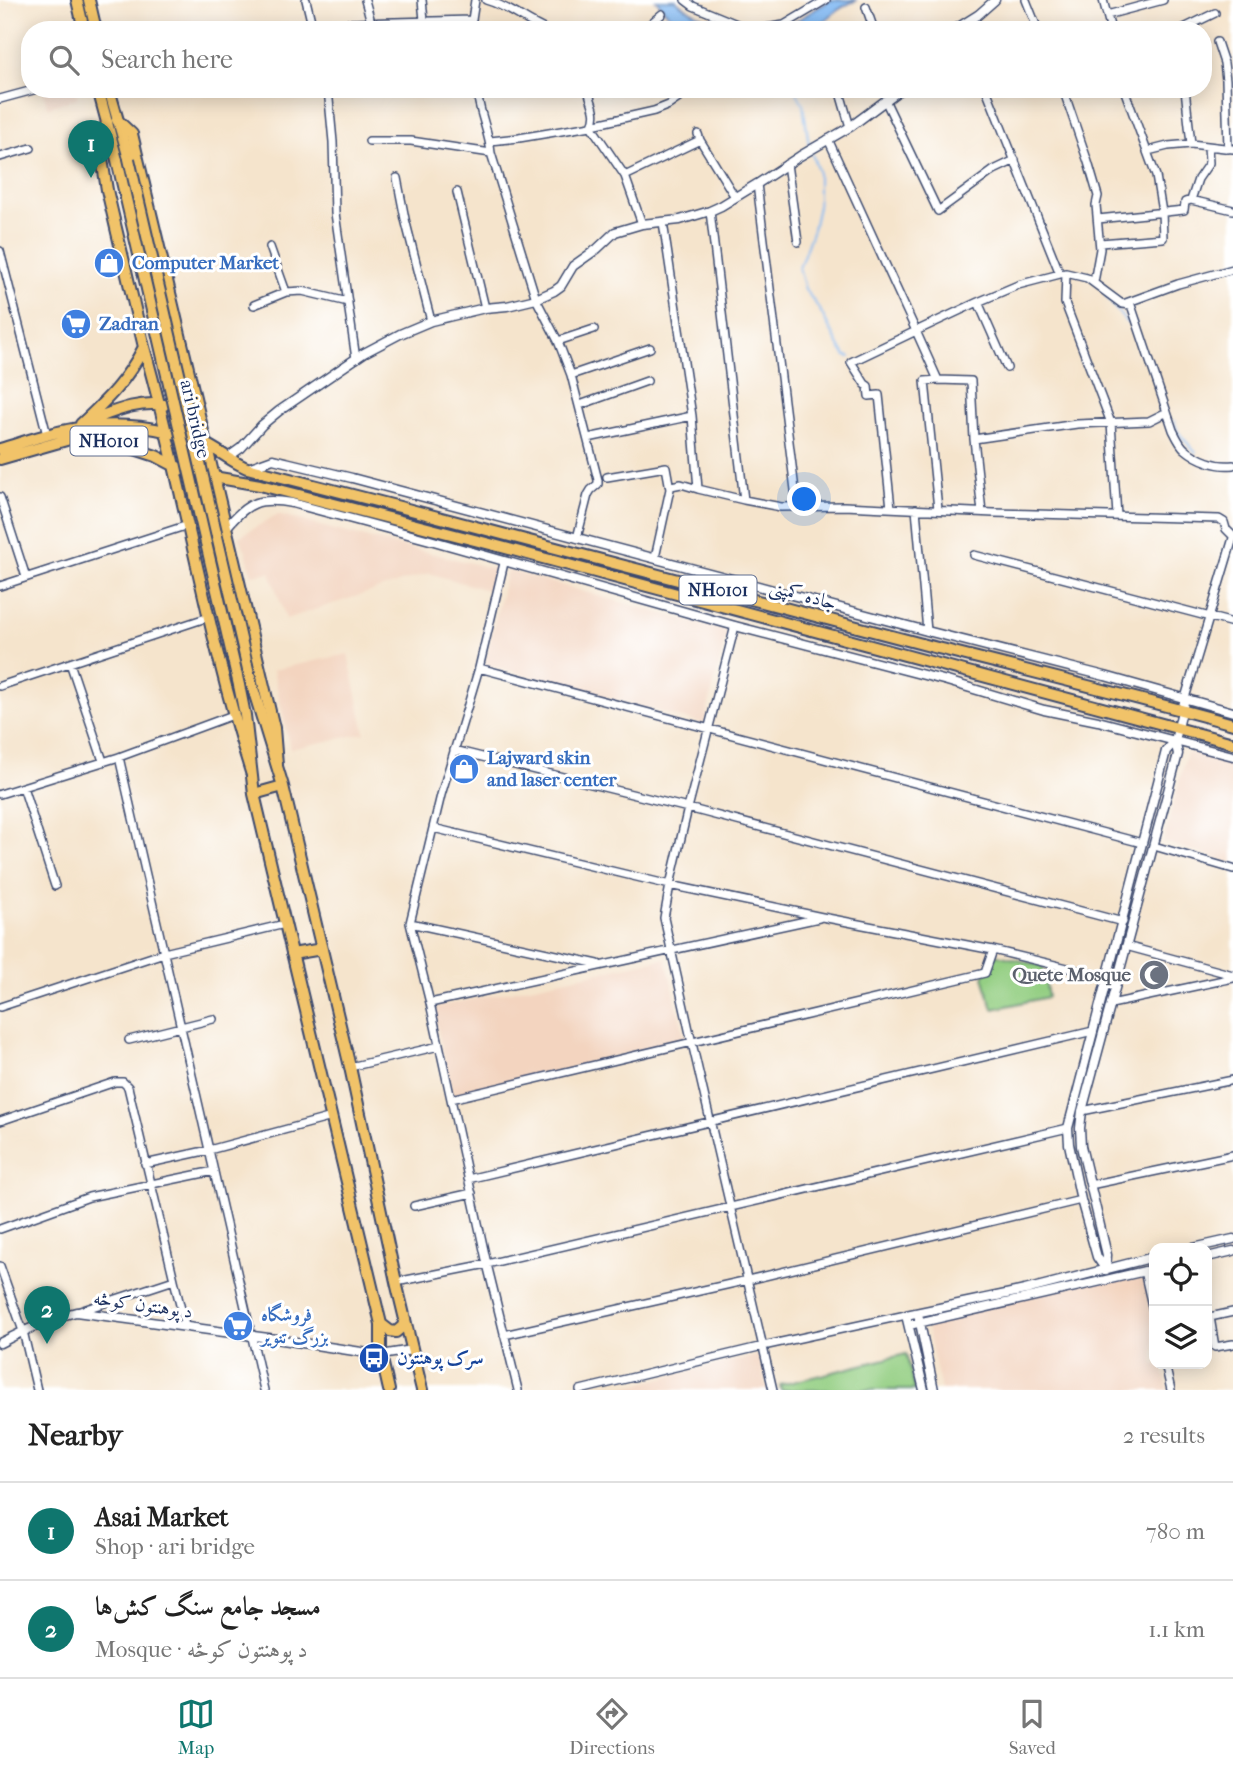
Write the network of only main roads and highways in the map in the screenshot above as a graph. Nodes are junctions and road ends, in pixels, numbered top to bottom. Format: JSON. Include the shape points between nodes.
{"nodes":[{"id":1,"x":77,"y":0,"type":"edge"},
{"id":2,"x":89,"y":0,"type":"edge"},
{"id":3,"x":82,"y":21,"type":"edge"},
{"id":4,"x":94,"y":21,"type":"edge"},
{"id":5,"x":108,"y":98,"type":"edge"},
{"id":6,"x":112,"y":121,"type":"junction"},
{"id":7,"x":144,"y":347,"type":"junction"},
{"id":8,"x":160,"y":404,"type":"junction"},
{"id":9,"x":202,"y":420,"type":"junction"},
{"id":10,"x":78,"y":426,"type":"junction"},
{"id":11,"x":166,"y":432,"type":"junction"},
{"id":12,"x":207,"y":445,"type":"junction"},
{"id":13,"x":0,"y":449,"type":"edge"},
{"id":14,"x":0,"y":460,"type":"edge"},
{"id":15,"x":174,"y":466,"type":"junction"},
{"id":16,"x":214,"y":477,"type":"junction"},
{"id":17,"x":245,"y":684,"type":"junction"},
{"id":18,"x":1233,"y":724,"type":"edge"},
{"id":19,"x":1233,"y":743,"type":"edge"},
{"id":20,"x":277,"y":765,"type":"junction"},
{"id":21,"x":251,"y":772,"type":"junction"},
{"id":22,"x":283,"y":786,"type":"junction"},
{"id":23,"x":254,"y":794,"type":"junction"},
{"id":24,"x":322,"y":949,"type":"junction"},
{"id":25,"x":292,"y":954,"type":"junction"},
{"id":26,"x":405,"y":1318,"type":"junction"},
{"id":27,"x":381,"y":1324,"type":"junction"},
{"id":28,"x":388,"y":1390,"type":"edge"},
{"id":29,"x":422,"y":1390,"type":"edge"}],
"edges":[{"from":1,"to":3,"type":"main road"},
{"from":2,"to":4,"type":"main road"},
{"from":5,"to":6,"type":"main road"},
{"from":6,"to":7,"type":"main road","via":[[101,144],[102,159]]},
{"from":6,"to":9,"type":"main road","via":[[132,134]]},
{"from":6,"to":17,"type":"main road","name":"ari bridge","bridge":true,"via":[[117,160]]},
{"from":6,"to":17,"type":"main road","bridge":true,"via":[[129,159]]},
{"from":7,"to":8,"type":"main road"},
{"from":7,"to":10,"type":"main road","via":[[115,392]]},
{"from":8,"to":9,"type":"main road","number":"NH0101"},
{"from":8,"to":10,"type":"main road","number":"NH0101","via":[[129,407]]},
{"from":8,"to":11,"type":"main road"},
{"from":9,"to":12,"type":"main road"},
{"from":10,"to":11,"type":"main road","number":"NH0101"},
{"from":10,"to":13,"type":"main road","number":"NH0101"},
{"from":11,"to":12,"type":"main road","number":"NH0101"},
{"from":11,"to":15,"type":"main road"},
{"from":12,"to":16,"type":"main road"},
{"from":12,"to":18,"type":"main road","name":"جاده کمپنی","number":"NH0101","via":[[247,468]]},
{"from":14,"to":15,"type":"main road","number":"NH0101","via":[[90,437],[134,448]]},
{"from":15,"to":16,"type":"main road","number":"NH0101"},
{"from":15,"to":21,"type":"main road","via":[[233,715]]},
{"from":16,"to":19,"type":"main road","name":"جاده کمپنی","number":"NH0101","via":[[494,545]]},
{"from":16,"to":20,"type":"main road","via":[[274,728]]},
{"from":17,"to":20,"type":"main road"},
{"from":17,"to":21,"type":"main road"},
{"from":20,"to":22,"type":"main road"},
{"from":21,"to":23,"type":"main road"},
{"from":22,"to":23,"type":"main road"},
{"from":22,"to":24,"type":"main road"},
{"from":23,"to":25,"type":"main road"},
{"from":24,"to":25,"type":"main road"},
{"from":24,"to":26,"type":"main road"},
{"from":25,"to":27,"type":"main road"},
{"from":26,"to":27,"type":"main road","via":[[396,1332]]},
{"from":26,"to":29,"type":"main road"},
{"from":27,"to":28,"type":"main road"}]}
